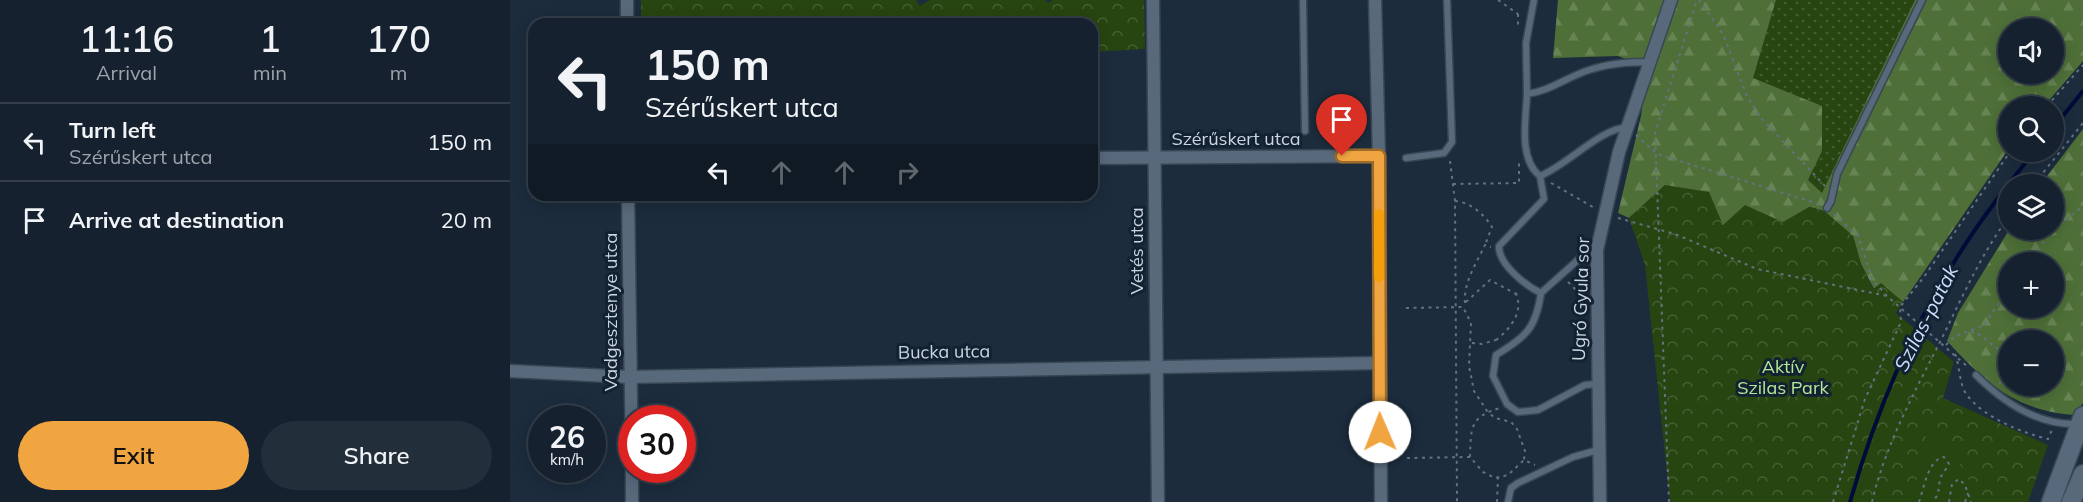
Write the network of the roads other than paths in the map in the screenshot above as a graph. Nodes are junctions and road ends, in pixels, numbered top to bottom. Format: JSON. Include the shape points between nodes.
{"nodes":[{"id":1,"x":627,"y":0,"type":"edge"},
{"id":2,"x":1153,"y":0,"type":"edge"},
{"id":3,"x":1303,"y":0,"type":"edge"},
{"id":4,"x":1375,"y":0,"type":"edge"},
{"id":5,"x":1447,"y":0,"type":"edge"},
{"id":6,"x":1534,"y":0,"type":"edge"},
{"id":7,"x":1671,"y":0,"type":"edge"},
{"id":8,"x":1922,"y":0,"type":"edge"},
{"id":9,"x":627,"y":18,"type":"edge"},
{"id":10,"x":1650,"y":62,"type":"junction"},
{"id":11,"x":1527,"y":94,"type":"junction"},
{"id":12,"x":1628,"y":127,"type":"junction"},
{"id":13,"x":1305,"y":131,"type":"dead end"},
{"id":14,"x":1379,"y":156,"type":"junction"},
{"id":15,"x":1155,"y":157,"type":"junction"},
{"id":16,"x":1098,"y":158,"type":"edge"},
{"id":17,"x":1406,"y":158,"type":"dead end"},
{"id":18,"x":1540,"y":176,"type":"junction"},
{"id":19,"x":628,"y":201,"type":"edge"},
{"id":20,"x":1827,"y":208,"type":"road end"},
{"id":21,"x":1597,"y":250,"type":"junction"},
{"id":22,"x":1541,"y":293,"type":"junction"},
{"id":23,"x":1378,"y":363,"type":"junction"},
{"id":24,"x":1155,"y":366,"type":"junction"},
{"id":25,"x":510,"y":371,"type":"edge"},
{"id":26,"x":1976,"y":375,"type":"road end"},
{"id":27,"x":629,"y":377,"type":"junction"},
{"id":28,"x":1597,"y":384,"type":"junction"},
{"id":29,"x":630,"y":405,"type":"edge"},
{"id":30,"x":2082,"y":422,"type":"edge"},
{"id":31,"x":1598,"y":450,"type":"junction"},
{"id":32,"x":2083,"y":474,"type":"edge"},
{"id":33,"x":632,"y":483,"type":"edge"},
{"id":34,"x":633,"y":502,"type":"edge"},
{"id":35,"x":1158,"y":502,"type":"edge"},
{"id":36,"x":1381,"y":502,"type":"edge"},
{"id":37,"x":1508,"y":502,"type":"edge"},
{"id":38,"x":1600,"y":502,"type":"edge"},
{"id":39,"x":2051,"y":502,"type":"edge"},
{"id":40,"x":2071,"y":502,"type":"edge"}],
"edges":[{"from":1,"to":9,"type":"street"},
{"from":2,"to":15,"type":"street","name":"Vetés utca"},
{"from":3,"to":13,"type":"lane"},
{"from":4,"to":14,"type":"street"},
{"from":5,"to":17,"type":"lane","via":[[1452,142],[1444,153]]},
{"from":6,"to":11,"type":"lane","via":[[1526,43]]},
{"from":7,"to":10,"type":"street","name":"Ugró Gyula sor"},
{"from":8,"to":20,"type":"lane","via":[[1837,174]]},
{"from":10,"to":11,"type":"lane","via":[[1615,62],[1579,74],[1545,92]]},
{"from":10,"to":12,"type":"street","name":"Ugró Gyula sor"},
{"from":11,"to":18,"type":"lane","via":[[1526,145],[1532,170]]},
{"from":12,"to":18,"type":"lane","via":[[1615,128]]},
{"from":12,"to":21,"type":"street","name":"Ugró Gyula sor"},
{"from":14,"to":15,"type":"street","name":"Szérűskert utca"},
{"from":14,"to":23,"type":"street"},
{"from":15,"to":16,"type":"street","name":"Szérűskert utca"},
{"from":15,"to":24,"type":"street","name":"Vetés utca"},
{"from":18,"to":22,"type":"lane","via":[[1544,199],[1498,250],[1526,284]]},
{"from":19,"to":27,"type":"street","name":"Vadgesztenye utca"},
{"from":21,"to":22,"type":"lane","via":[[1589,250]]},
{"from":21,"to":28,"type":"street","name":"Ugró Gyula sor"},
{"from":22,"to":28,"type":"lane","via":[[1537,320],[1517,342],[1496,355],[1493,376],[1507,404],[1518,412],[1538,410],[1585,385]]},
{"from":23,"to":24,"type":"street","name":"Bucka utca"},
{"from":23,"to":36,"type":"street"},
{"from":24,"to":27,"type":"street","name":"Bucka utca"},
{"from":24,"to":35,"type":"street","name":"Vetés utca"},
{"from":25,"to":27,"type":"street","name":"Bucka utca"},
{"from":26,"to":30,"type":"lane","via":[[2018,409],[2046,420]]},
{"from":27,"to":29,"type":"street","name":"Vadgesztenye utca"},
{"from":28,"to":31,"type":"street","name":"Ugró Gyula sor"},
{"from":30,"to":39,"type":"street"},
{"from":31,"to":37,"type":"lane","via":[[1573,457],[1511,489]]},
{"from":31,"to":38,"type":"street","name":"Ugró Gyula sor"},
{"from":32,"to":40,"type":"street"},
{"from":33,"to":34,"type":"street"}]}
